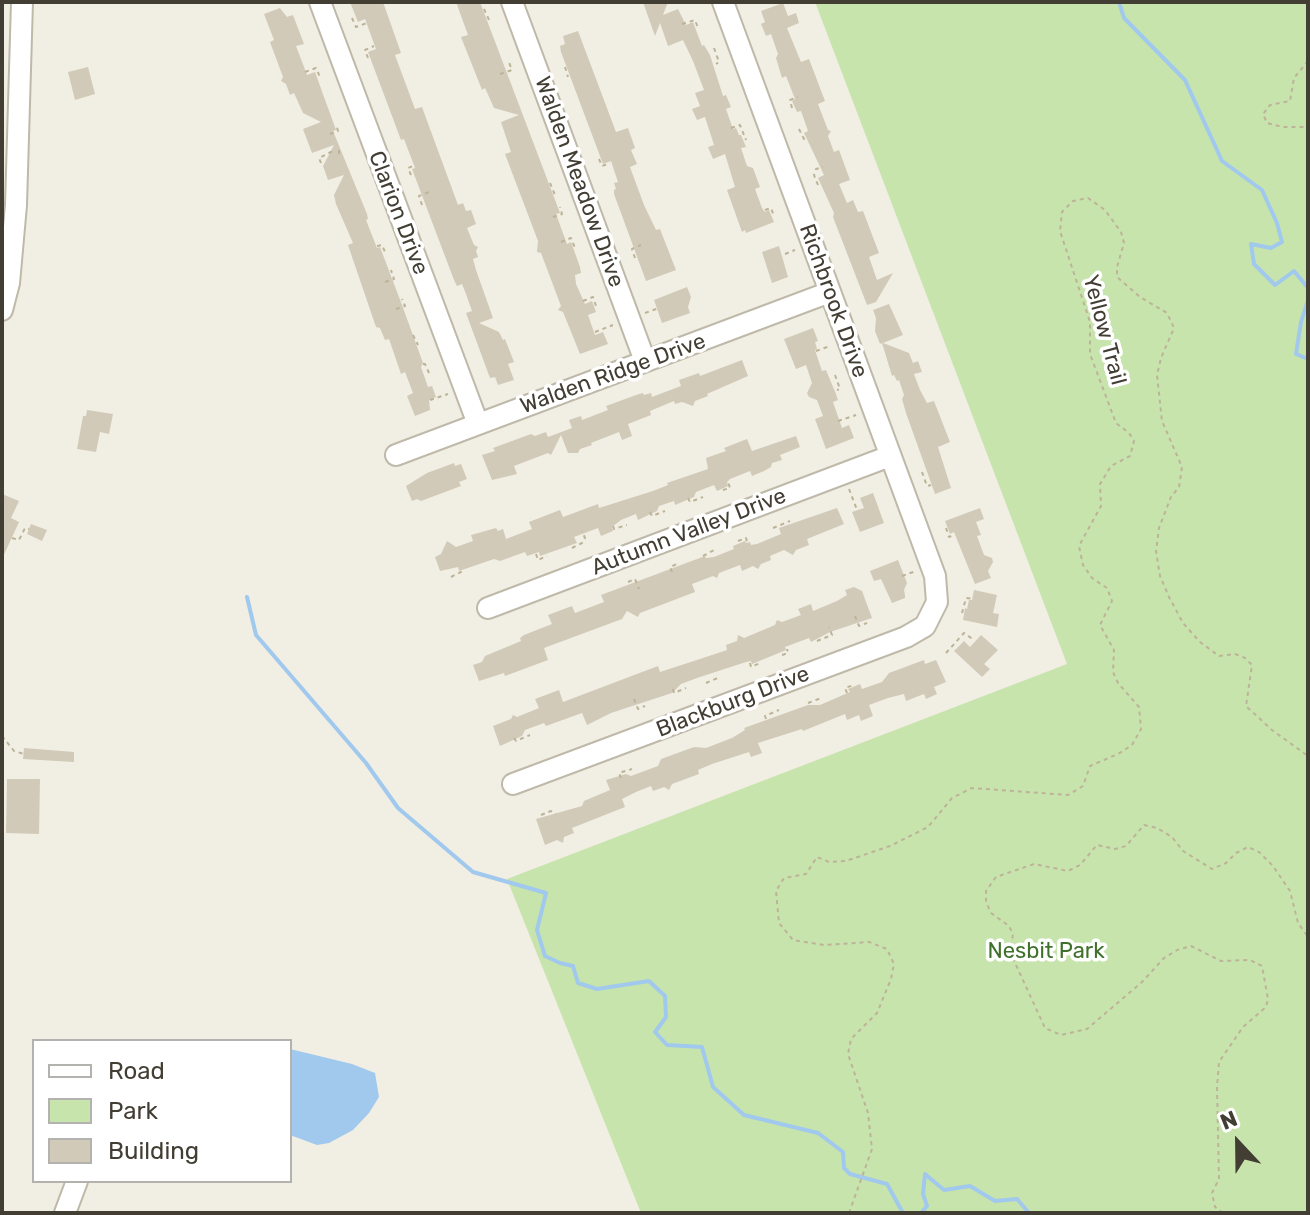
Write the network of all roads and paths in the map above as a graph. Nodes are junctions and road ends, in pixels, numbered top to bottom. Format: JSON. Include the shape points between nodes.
{"nodes":[{"id":1,"x":22,"y":2,"type":"edge"},
{"id":2,"x":320,"y":2,"type":"edge"},
{"id":3,"x":512,"y":2,"type":"edge"},
{"id":4,"x":723,"y":2,"type":"edge"},
{"id":5,"x":484,"y":9,"type":"dead end"},
{"id":6,"x":352,"y":18,"type":"dead end"},
{"id":7,"x":489,"y":20,"type":"dead end"},
{"id":8,"x":367,"y":23,"type":"dead end"},
{"id":9,"x":682,"y":24,"type":"dead end"},
{"id":10,"x":698,"y":28,"type":"dead end"},
{"id":11,"x":374,"y":46,"type":"dead end"},
{"id":12,"x":714,"y":48,"type":"dead end"},
{"id":13,"x":368,"y":58,"type":"dead end"},
{"id":14,"x":508,"y":60,"type":"dead end"},
{"id":15,"x":1308,"y":61,"type":"edge"},
{"id":16,"x":716,"y":64,"type":"dead end"},
{"id":17,"x":565,"y":67,"type":"dead end"},
{"id":18,"x":305,"y":72,"type":"dead end"},
{"id":19,"x":500,"y":74,"type":"dead end"},
{"id":20,"x":320,"y":77,"type":"dead end"},
{"id":21,"x":568,"y":77,"type":"dead end"},
{"id":22,"x":798,"y":97,"type":"dead end"},
{"id":23,"x":792,"y":108,"type":"dead end"},
{"id":24,"x":336,"y":124,"type":"dead end"},
{"id":25,"x":1308,"y":127,"type":"edge"},
{"id":26,"x":731,"y":128,"type":"dead end"},
{"id":27,"x":799,"y":129,"type":"dead end"},
{"id":28,"x":330,"y":134,"type":"dead end"},
{"id":29,"x":746,"y":140,"type":"dead end"},
{"id":30,"x":806,"y":143,"type":"dead end"},
{"id":31,"x":339,"y":150,"type":"dead end"},
{"id":32,"x":333,"y":151,"type":"dead end"},
{"id":33,"x":339,"y":155,"type":"dead end"},
{"id":34,"x":599,"y":159,"type":"dead end"},
{"id":35,"x":321,"y":163,"type":"dead end"},
{"id":36,"x":610,"y":163,"type":"dead end"},
{"id":37,"x":413,"y":166,"type":"dead end"},
{"id":38,"x":823,"y":167,"type":"dead end"},
{"id":39,"x":411,"y":175,"type":"dead end"},
{"id":40,"x":550,"y":183,"type":"dead end"},
{"id":41,"x":818,"y":185,"type":"dead end"},
{"id":42,"x":429,"y":192,"type":"dead end"},
{"id":43,"x":555,"y":195,"type":"dead end"},
{"id":44,"x":422,"y":205,"type":"dead end"},
{"id":45,"x":560,"y":207,"type":"dead end"},
{"id":46,"x":765,"y":210,"type":"dead end"},
{"id":47,"x":774,"y":216,"type":"dead end"},
{"id":48,"x":553,"y":217,"type":"dead end"},
{"id":49,"x":561,"y":242,"type":"dead end"},
{"id":50,"x":641,"y":245,"type":"dead end"},
{"id":51,"x":377,"y":246,"type":"dead end"},
{"id":52,"x":575,"y":248,"type":"dead end"},
{"id":53,"x":800,"y":248,"type":"dead end"},
{"id":54,"x":385,"y":252,"type":"dead end"},
{"id":55,"x":785,"y":254,"type":"dead end"},
{"id":56,"x":635,"y":258,"type":"dead end"},
{"id":57,"x":391,"y":270,"type":"dead end"},
{"id":58,"x":385,"y":282,"type":"dead end"},
{"id":59,"x":830,"y":292,"type":"junction"},
{"id":60,"x":402,"y":299,"type":"dead end"},
{"id":61,"x":583,"y":301,"type":"dead end"},
{"id":62,"x":596,"y":306,"type":"dead end"},
{"id":63,"x":659,"y":308,"type":"dead end"},
{"id":64,"x":396,"y":309,"type":"dead end"},
{"id":65,"x":2,"y":310,"type":"edge"},
{"id":66,"x":642,"y":315,"type":"dead end"},
{"id":67,"x":618,"y":323,"type":"dead end"},
{"id":68,"x":595,"y":332,"type":"dead end"},
{"id":69,"x":413,"y":335,"type":"dead end"},
{"id":70,"x":835,"y":344,"type":"dead end"},
{"id":71,"x":418,"y":345,"type":"dead end"},
{"id":72,"x":816,"y":351,"type":"dead end"},
{"id":73,"x":645,"y":361,"type":"junction"},
{"id":74,"x":423,"y":364,"type":"dead end"},
{"id":75,"x":429,"y":373,"type":"dead end"},
{"id":76,"x":835,"y":375,"type":"dead end"},
{"id":77,"x":837,"y":390,"type":"dead end"},
{"id":78,"x":451,"y":392,"type":"dead end"},
{"id":79,"x":430,"y":400,"type":"dead end"},
{"id":80,"x":861,"y":413,"type":"dead end"},
{"id":81,"x":838,"y":421,"type":"dead end"},
{"id":82,"x":478,"y":424,"type":"junction"},
{"id":83,"x":396,"y":455,"type":"dead end"},
{"id":84,"x":890,"y":456,"type":"junction"},
{"id":85,"x":922,"y":472,"type":"dead end"},
{"id":86,"x":728,"y":482,"type":"dead end"},
{"id":87,"x":847,"y":485,"type":"dead end"},
{"id":88,"x":931,"y":485,"type":"dead end"},
{"id":89,"x":723,"y":490,"type":"dead end"},
{"id":90,"x":703,"y":497,"type":"dead end"},
{"id":91,"x":688,"y":498,"type":"dead end"},
{"id":92,"x":857,"y":510,"type":"dead end"},
{"id":93,"x":665,"y":511,"type":"dead end"},
{"id":94,"x":650,"y":512,"type":"dead end"},
{"id":95,"x":790,"y":521,"type":"dead end"},
{"id":96,"x":627,"y":525,"type":"dead end"},
{"id":97,"x":613,"y":526,"type":"dead end"},
{"id":98,"x":773,"y":528,"type":"dead end"},
{"id":99,"x":946,"y":528,"type":"dead end"},
{"id":100,"x":29,"y":529,"type":"dead end"},
{"id":101,"x":582,"y":531,"type":"dead end"},
{"id":102,"x":954,"y":535,"type":"dead end"},
{"id":103,"x":12,"y":538,"type":"dead end"},
{"id":104,"x":738,"y":541,"type":"dead end"},
{"id":105,"x":747,"y":542,"type":"dead end"},
{"id":106,"x":572,"y":548,"type":"dead end"},
{"id":107,"x":716,"y":549,"type":"dead end"},
{"id":108,"x":536,"y":554,"type":"dead end"},
{"id":109,"x":547,"y":556,"type":"dead end"},
{"id":110,"x":703,"y":556,"type":"dead end"},
{"id":111,"x":677,"y":564,"type":"dead end"},
{"id":112,"x":919,"y":570,"type":"dead end"},
{"id":113,"x":463,"y":571,"type":"dead end"},
{"id":114,"x":672,"y":572,"type":"dead end"},
{"id":115,"x":902,"y":576,"type":"dead end"},
{"id":116,"x":451,"y":577,"type":"dead end"},
{"id":117,"x":628,"y":582,"type":"dead end"},
{"id":118,"x":639,"y":589,"type":"dead end"},
{"id":119,"x":974,"y":599,"type":"dead end"},
{"id":120,"x":937,"y":602,"type":"joint"},
{"id":121,"x":488,"y":608,"type":"dead end"},
{"id":122,"x":962,"y":613,"type":"dead end"},
{"id":123,"x":855,"y":616,"type":"dead end"},
{"id":124,"x":867,"y":623,"type":"dead end"},
{"id":125,"x":829,"y":627,"type":"dead end"},
{"id":126,"x":974,"y":640,"type":"dead end"},
{"id":127,"x":817,"y":641,"type":"dead end"},
{"id":128,"x":787,"y":649,"type":"dead end"},
{"id":129,"x":946,"y":653,"type":"dead end"},
{"id":130,"x":782,"y":655,"type":"dead end"},
{"id":131,"x":750,"y":663,"type":"dead end"},
{"id":132,"x":760,"y":663,"type":"dead end"},
{"id":133,"x":720,"y":677,"type":"dead end"},
{"id":134,"x":706,"y":683,"type":"dead end"},
{"id":135,"x":854,"y":685,"type":"dead end"},
{"id":136,"x":686,"y":688,"type":"dead end"},
{"id":137,"x":673,"y":689,"type":"dead end"},
{"id":138,"x":847,"y":693,"type":"dead end"},
{"id":139,"x":821,"y":698,"type":"dead end"},
{"id":140,"x":634,"y":699,"type":"dead end"},
{"id":141,"x":808,"y":703,"type":"dead end"},
{"id":142,"x":645,"y":706,"type":"dead end"},
{"id":143,"x":779,"y":710,"type":"dead end"},
{"id":144,"x":766,"y":719,"type":"dead end"},
{"id":145,"x":530,"y":735,"type":"dead end"},
{"id":146,"x":2,"y":736,"type":"edge"},
{"id":147,"x":514,"y":738,"type":"dead end"},
{"id":148,"x":24,"y":754,"type":"dead end"},
{"id":149,"x":1308,"y":756,"type":"edge"},
{"id":150,"x":632,"y":769,"type":"dead end"},
{"id":151,"x":621,"y":778,"type":"dead end"},
{"id":152,"x":513,"y":784,"type":"dead end"},
{"id":153,"x":556,"y":814,"type":"dead end"},
{"id":154,"x":541,"y":815,"type":"dead end"},
{"id":155,"x":1308,"y":937,"type":"edge"},
{"id":156,"x":76,"y":1183,"type":"edge"},
{"id":157,"x":65,"y":1213,"type":"edge"},
{"id":158,"x":849,"y":1213,"type":"edge"},
{"id":159,"x":1223,"y":1213,"type":"edge"}],
"edges":[{"from":1,"to":65,"type":"street","via":[[16,205]]},
{"from":2,"to":82,"type":"street","name":"Clarion Drive"},
{"from":3,"to":73,"type":"street","name":"Walden Meadow Drive"},
{"from":4,"to":59,"type":"street","name":"Richbrook Drive"},
{"from":5,"to":7,"type":"path"},
{"from":6,"to":8,"type":"path","via":[[356,27]]},
{"from":9,"to":10,"type":"path","via":[[695,20]]},
{"from":11,"to":13,"type":"path","via":[[365,50]]},
{"from":12,"to":16,"type":"path"},
{"from":14,"to":19,"type":"path","via":[[512,70]]},
{"from":15,"to":25,"type":"path","via":[[1294,78],[1290,101],[1270,105],[1263,114],[1267,123]]},
{"from":17,"to":21,"type":"path"},
{"from":18,"to":20,"type":"path","via":[[316,68]]},
{"from":22,"to":23,"type":"path","via":[[790,100]]},
{"from":24,"to":28,"type":"path","via":[[338,131]]},
{"from":26,"to":29,"type":"path","via":[[740,125]]},
{"from":27,"to":30,"type":"path"},
{"from":31,"to":33,"type":"path"},
{"from":32,"to":35,"type":"path","via":[[319,158]]},
{"from":34,"to":36,"type":"path","via":[[602,166]]},
{"from":37,"to":39,"type":"path","via":[[408,168]]},
{"from":38,"to":41,"type":"path","via":[[814,175]]},
{"from":40,"to":43,"type":"path"},
{"from":42,"to":44,"type":"path","via":[[419,196]]},
{"from":45,"to":48,"type":"path","via":[[562,214]]},
{"from":46,"to":47,"type":"path","via":[[771,208]]},
{"from":49,"to":52,"type":"path","via":[[571,238]]},
{"from":50,"to":56,"type":"path","via":[[632,249]]},
{"from":51,"to":54,"type":"path"},
{"from":53,"to":55,"type":"path"},
{"from":57,"to":58,"type":"path","via":[[394,279]]},
{"from":59,"to":73,"type":"street","name":"Walden Ridge Drive"},
{"from":59,"to":84,"type":"street","name":"Richbrook Drive"},
{"from":60,"to":64,"type":"path","via":[[405,306]]},
{"from":61,"to":62,"type":"path","via":[[593,297]]},
{"from":63,"to":66,"type":"path"},
{"from":67,"to":68,"type":"path"},
{"from":69,"to":71,"type":"path"},
{"from":70,"to":72,"type":"path"},
{"from":73,"to":82,"type":"street","name":"Walden Ridge Drive"},
{"from":74,"to":75,"type":"path"},
{"from":76,"to":77,"type":"path"},
{"from":78,"to":79,"type":"path"},
{"from":80,"to":81,"type":"path"},
{"from":82,"to":83,"type":"street","name":"Walden Ridge Drive"},
{"from":84,"to":120,"type":"street","name":"Richbrook Drive","via":[[935,576]]},
{"from":84,"to":121,"type":"street","name":"Autumn Valley Drive"},
{"from":85,"to":88,"type":"path"},
{"from":86,"to":89,"type":"path","via":[[730,488]]},
{"from":87,"to":92,"type":"path"},
{"from":90,"to":91,"type":"path","via":[[690,502]]},
{"from":93,"to":94,"type":"path","via":[[652,516]]},
{"from":95,"to":98,"type":"path"},
{"from":96,"to":97,"type":"path"},
{"from":99,"to":102,"type":"path","via":[[949,537]]},
{"from":100,"to":103,"type":"path","via":[[19,540]]},
{"from":101,"to":106,"type":"path","via":[[585,538]]},
{"from":104,"to":105,"type":"path"},
{"from":107,"to":110,"type":"path"},
{"from":108,"to":109,"type":"path","via":[[538,560]]},
{"from":111,"to":114,"type":"path","via":[[670,567]]},
{"from":112,"to":115,"type":"path"},
{"from":113,"to":116,"type":"path"},
{"from":117,"to":118,"type":"path","via":[[635,579]]},
{"from":119,"to":122,"type":"path","via":[[966,598]]},
{"from":120,"to":152,"type":"street","name":"Blackburg Drive","via":[[925,626],[906,637]]},
{"from":123,"to":124,"type":"path","via":[[859,626]]},
{"from":125,"to":127,"type":"path","via":[[832,635]]},
{"from":126,"to":129,"type":"path","via":[[964,633]]},
{"from":128,"to":130,"type":"path"},
{"from":131,"to":132,"type":"path"},
{"from":133,"to":134,"type":"path"},
{"from":135,"to":138,"type":"path","via":[[845,688]]},
{"from":136,"to":137,"type":"path","via":[[674,693]]},
{"from":139,"to":141,"type":"path"},
{"from":140,"to":142,"type":"path","via":[[638,709]]},
{"from":143,"to":144,"type":"path"},
{"from":145,"to":147,"type":"path"},
{"from":146,"to":148,"type":"path","via":[[14,751]]},
{"from":149,"to":158,"type":"path","name":"Yellow Trail","via":[[1246,706],[1252,665],[1235,654],[1219,656],[1200,642],[1183,623],[1160,576],[1159,528],[1179,487],[1182,467],[1162,421],[1157,375],[1174,328],[1167,313],[1117,277],[1124,243],[1105,210],[1088,198],[1073,201],[1062,212],[1060,231],[1090,322],[1090,354],[1116,423],[1134,441],[1130,456],[1111,466],[1100,484],[1101,506],[1079,546],[1083,565],[1107,588],[1112,601],[1100,625],[1114,650],[1118,683],[1139,707],[1141,729],[1132,745],[1090,766],[1083,786],[1068,795],[972,788],[952,798],[928,827],[846,861],[817,857],[806,874],[784,878],[776,891],[779,923],[793,940],[824,945],[869,942],[887,949],[894,964],[877,1013],[851,1039],[848,1054],[868,1113],[872,1149]]},
{"from":150,"to":151,"type":"path","via":[[619,773]]},
{"from":153,"to":154,"type":"path"},
{"from":155,"to":159,"type":"path","via":[[1298,923],[1290,891],[1259,852],[1248,847],[1212,869],[1183,851],[1172,837],[1144,825],[1126,846],[1097,845],[1068,871],[1034,864],[996,877],[986,891],[991,913],[1013,934],[1010,952],[1045,1028],[1061,1035],[1087,1029],[1177,950],[1191,946],[1221,961],[1250,960],[1262,966],[1266,1007],[1243,1027],[1219,1062],[1219,1179],[1212,1193],[1215,1207]]},
{"from":156,"to":157,"type":"street"}]}
